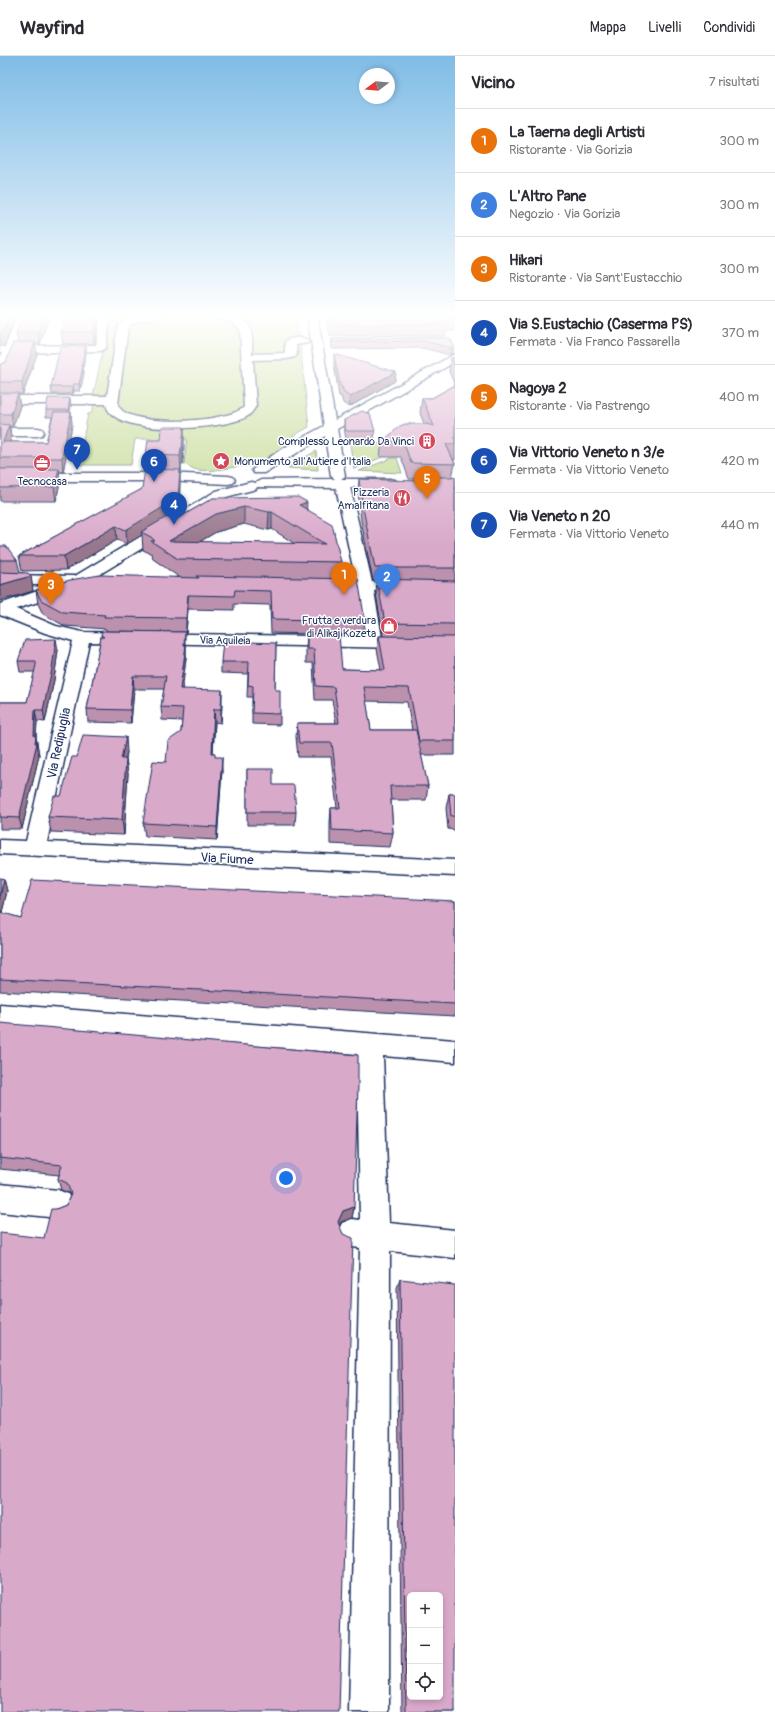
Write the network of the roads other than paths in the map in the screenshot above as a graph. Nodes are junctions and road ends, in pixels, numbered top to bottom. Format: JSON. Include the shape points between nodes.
{"nodes":[{"id":1,"x":113,"y":391,"type":"edge"},
{"id":2,"x":249,"y":391,"type":"edge"},
{"id":3,"x":324,"y":391,"type":"edge"},
{"id":4,"x":395,"y":391,"type":"edge"},
{"id":5,"x":0,"y":400,"type":"edge"},
{"id":6,"x":112,"y":400,"type":"junction"},
{"id":7,"x":331,"y":428,"type":"junction"},
{"id":8,"x":0,"y":432,"type":"edge"},
{"id":9,"x":38,"y":432,"type":"dead end"},
{"id":10,"x":235,"y":475,"type":"junction"},
{"id":11,"x":0,"y":477,"type":"edge"},
{"id":12,"x":259,"y":478,"type":"junction"},
{"id":13,"x":340,"y":480,"type":"junction"},
{"id":14,"x":397,"y":483,"type":"edge"},
{"id":15,"x":221,"y":494,"type":"junction"},
{"id":16,"x":245,"y":502,"type":"edge"},
{"id":17,"x":207,"y":503,"type":"junction"},
{"id":18,"x":0,"y":580,"type":"edge"},
{"id":19,"x":80,"y":580,"type":"junction"},
{"id":20,"x":111,"y":582,"type":"edge"},
{"id":21,"x":319,"y":586,"type":"edge"},
{"id":22,"x":365,"y":586,"type":"junction"},
{"id":23,"x":455,"y":588,"type":"edge"},
{"id":24,"x":0,"y":609,"type":"edge"},
{"id":25,"x":82,"y":637,"type":"junction"},
{"id":26,"x":374,"y":642,"type":"junction"},
{"id":27,"x":455,"y":644,"type":"edge"},
{"id":28,"x":0,"y":847,"type":"edge"},
{"id":29,"x":35,"y":849,"type":"junction"},
{"id":30,"x":455,"y":868,"type":"edge"},
{"id":31,"x":0,"y":1014,"type":"edge"},
{"id":32,"x":370,"y":1045,"type":"junction"},
{"id":33,"x":455,"y":1051,"type":"edge"},
{"id":34,"x":0,"y":1198,"type":"edge"},
{"id":35,"x":58,"y":1204,"type":"dead end"},
{"id":36,"x":363,"y":1234,"type":"junction"},
{"id":37,"x":455,"y":1244,"type":"edge"},
{"id":38,"x":369,"y":1712,"type":"edge"}],
"edges":[{"from":1,"to":6,"type":"street"},
{"from":2,"to":6,"type":"street","via":[[250,406],[247,412],[205,424],[129,420],[115,412]]},
{"from":3,"to":7,"type":"street"},
{"from":4,"to":7,"type":"street"},
{"from":5,"to":6,"type":"street"},
{"from":7,"to":12,"type":"street","via":[[285,453]]},
{"from":7,"to":13,"type":"street"},
{"from":8,"to":9,"type":"street"},
{"from":10,"to":11,"type":"street"},
{"from":10,"to":12,"type":"street"},
{"from":10,"to":12,"type":"street","via":[[239,485]]},
{"from":10,"to":15,"type":"street"},
{"from":12,"to":13,"type":"street","via":[[281,483]]},
{"from":12,"to":15,"type":"street"},
{"from":13,"to":14,"type":"street"},
{"from":13,"to":22,"type":"street","via":[[348,537]]},
{"from":15,"to":17,"type":"street"},
{"from":16,"to":17,"type":"street"},
{"from":17,"to":19,"type":"street"},
{"from":18,"to":19,"type":"street"},
{"from":19,"to":20,"type":"street"},
{"from":19,"to":24,"type":"street","via":[[48,594]]},
{"from":21,"to":22,"type":"street"},
{"from":22,"to":23,"type":"street"},
{"from":22,"to":26,"type":"street"},
{"from":24,"to":25,"type":"street","name":"Via Aquileia","via":[[68,636]]},
{"from":25,"to":26,"type":"street","name":"Via Aquileia"},
{"from":25,"to":29,"type":"street","name":"Via Redipuglia"},
{"from":26,"to":27,"type":"street","name":"Via Aquileia"},
{"from":28,"to":29,"type":"street","name":"Via Fiume"},
{"from":29,"to":30,"type":"street","name":"Via Fiume"},
{"from":31,"to":32,"type":"street"},
{"from":32,"to":33,"type":"street"},
{"from":32,"to":36,"type":"street"},
{"from":34,"to":35,"type":"street"},
{"from":36,"to":37,"type":"street"},
{"from":36,"to":38,"type":"street"}]}
